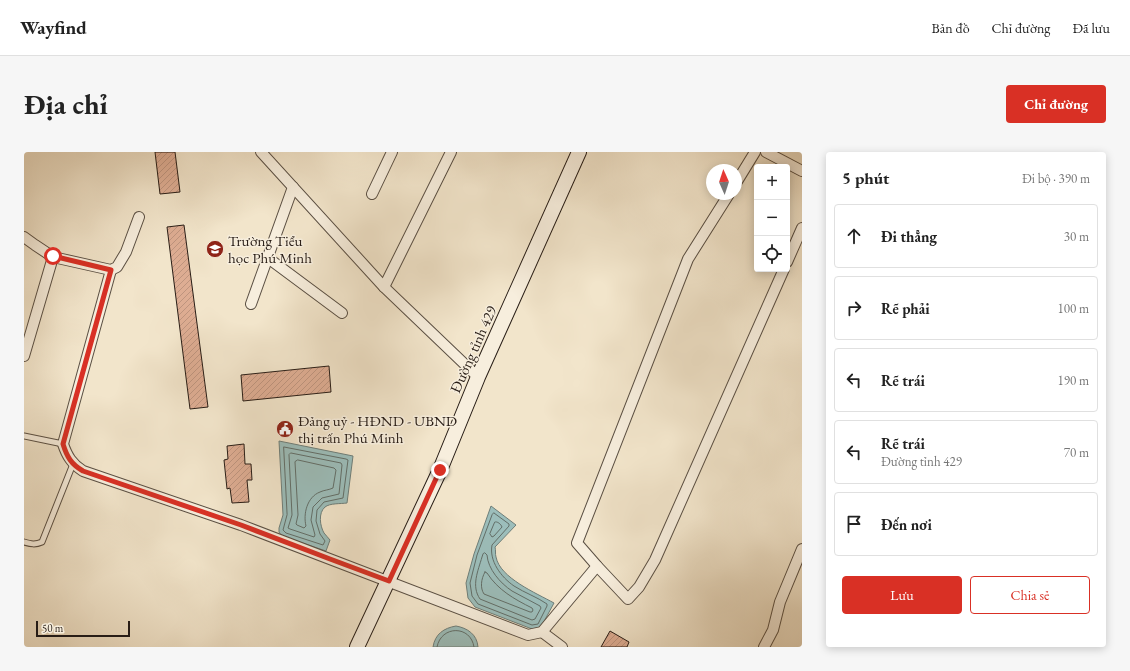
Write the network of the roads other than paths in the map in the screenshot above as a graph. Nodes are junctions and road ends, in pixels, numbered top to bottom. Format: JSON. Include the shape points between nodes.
{"nodes":[{"id":1,"x":261,"y":152,"type":"edge"},
{"id":2,"x":392,"y":152,"type":"edge"},
{"id":3,"x":451,"y":152,"type":"edge"},
{"id":4,"x":579,"y":152,"type":"edge"},
{"id":5,"x":755,"y":152,"type":"edge"},
{"id":6,"x":766,"y":152,"type":"edge"},
{"id":7,"x":802,"y":171,"type":"edge"},
{"id":8,"x":742,"y":173,"type":"edge"},
{"id":9,"x":293,"y":187,"type":"junction"},
{"id":10,"x":372,"y":194,"type":"dead end"},
{"id":11,"x":725,"y":200,"type":"edge"},
{"id":12,"x":139,"y":217,"type":"dead end"},
{"id":13,"x":802,"y":228,"type":"edge"},
{"id":14,"x":24,"y":237,"type":"edge"},
{"id":15,"x":790,"y":255,"type":"edge"},
{"id":16,"x":53,"y":256,"type":"junction"},
{"id":17,"x":268,"y":258,"type":"junction"},
{"id":18,"x":111,"y":270,"type":"junction"},
{"id":19,"x":783,"y":272,"type":"edge"},
{"id":20,"x":384,"y":287,"type":"junction"},
{"id":21,"x":251,"y":304,"type":"dead end"},
{"id":22,"x":342,"y":313,"type":"dead end"},
{"id":23,"x":24,"y":356,"type":"edge"},
{"id":24,"x":478,"y":376,"type":"junction"},
{"id":25,"x":24,"y":436,"type":"edge"},
{"id":26,"x":63,"y":444,"type":"junction"},
{"id":27,"x":73,"y":464,"type":"junction"},
{"id":28,"x":24,"y":542,"type":"edge"},
{"id":29,"x":802,"y":549,"type":"edge"},
{"id":30,"x":597,"y":566,"type":"junction"},
{"id":31,"x":389,"y":581,"type":"junction"},
{"id":32,"x":542,"y":632,"type":"junction"},
{"id":33,"x":358,"y":647,"type":"edge"},
{"id":34,"x":562,"y":647,"type":"edge"},
{"id":35,"x":764,"y":647,"type":"edge"}],
"edges":[{"from":1,"to":9,"type":"street"},
{"from":2,"to":10,"type":"street"},
{"from":3,"to":20,"type":"street"},
{"from":4,"to":24,"type":"main road","name":"Đường tỉnh 429"},
{"from":5,"to":8,"type":"street"},
{"from":6,"to":7,"type":"street"},
{"from":9,"to":17,"type":"street"},
{"from":9,"to":20,"type":"street"},
{"from":11,"to":30,"type":"street","via":[[688,259],[577,543]]},
{"from":12,"to":18,"type":"street","via":[[126,252],[117,267]]},
{"from":13,"to":15,"type":"street"},
{"from":14,"to":16,"type":"street"},
{"from":16,"to":18,"type":"street"},
{"from":16,"to":23,"type":"street"},
{"from":17,"to":21,"type":"street"},
{"from":17,"to":22,"type":"street"},
{"from":18,"to":26,"type":"street"},
{"from":19,"to":30,"type":"street","via":[[655,560],[639,587],[628,599]]},
{"from":20,"to":24,"type":"street"},
{"from":24,"to":31,"type":"main road","name":"Đường tỉnh 429","via":[[440,470]]},
{"from":25,"to":26,"type":"lane"},
{"from":26,"to":27,"type":"street"},
{"from":27,"to":28,"type":"lane","via":[[42,542],[33,545]]},
{"from":27,"to":31,"type":"street","via":[[83,471],[241,525]]},
{"from":29,"to":35,"type":"street","via":[[780,602],[773,630]]},
{"from":30,"to":32,"type":"street"},
{"from":31,"to":32,"type":"street","via":[[528,635]]},
{"from":31,"to":33,"type":"main road","name":"Đường tỉnh 429"},
{"from":32,"to":34,"type":"street"}]}
